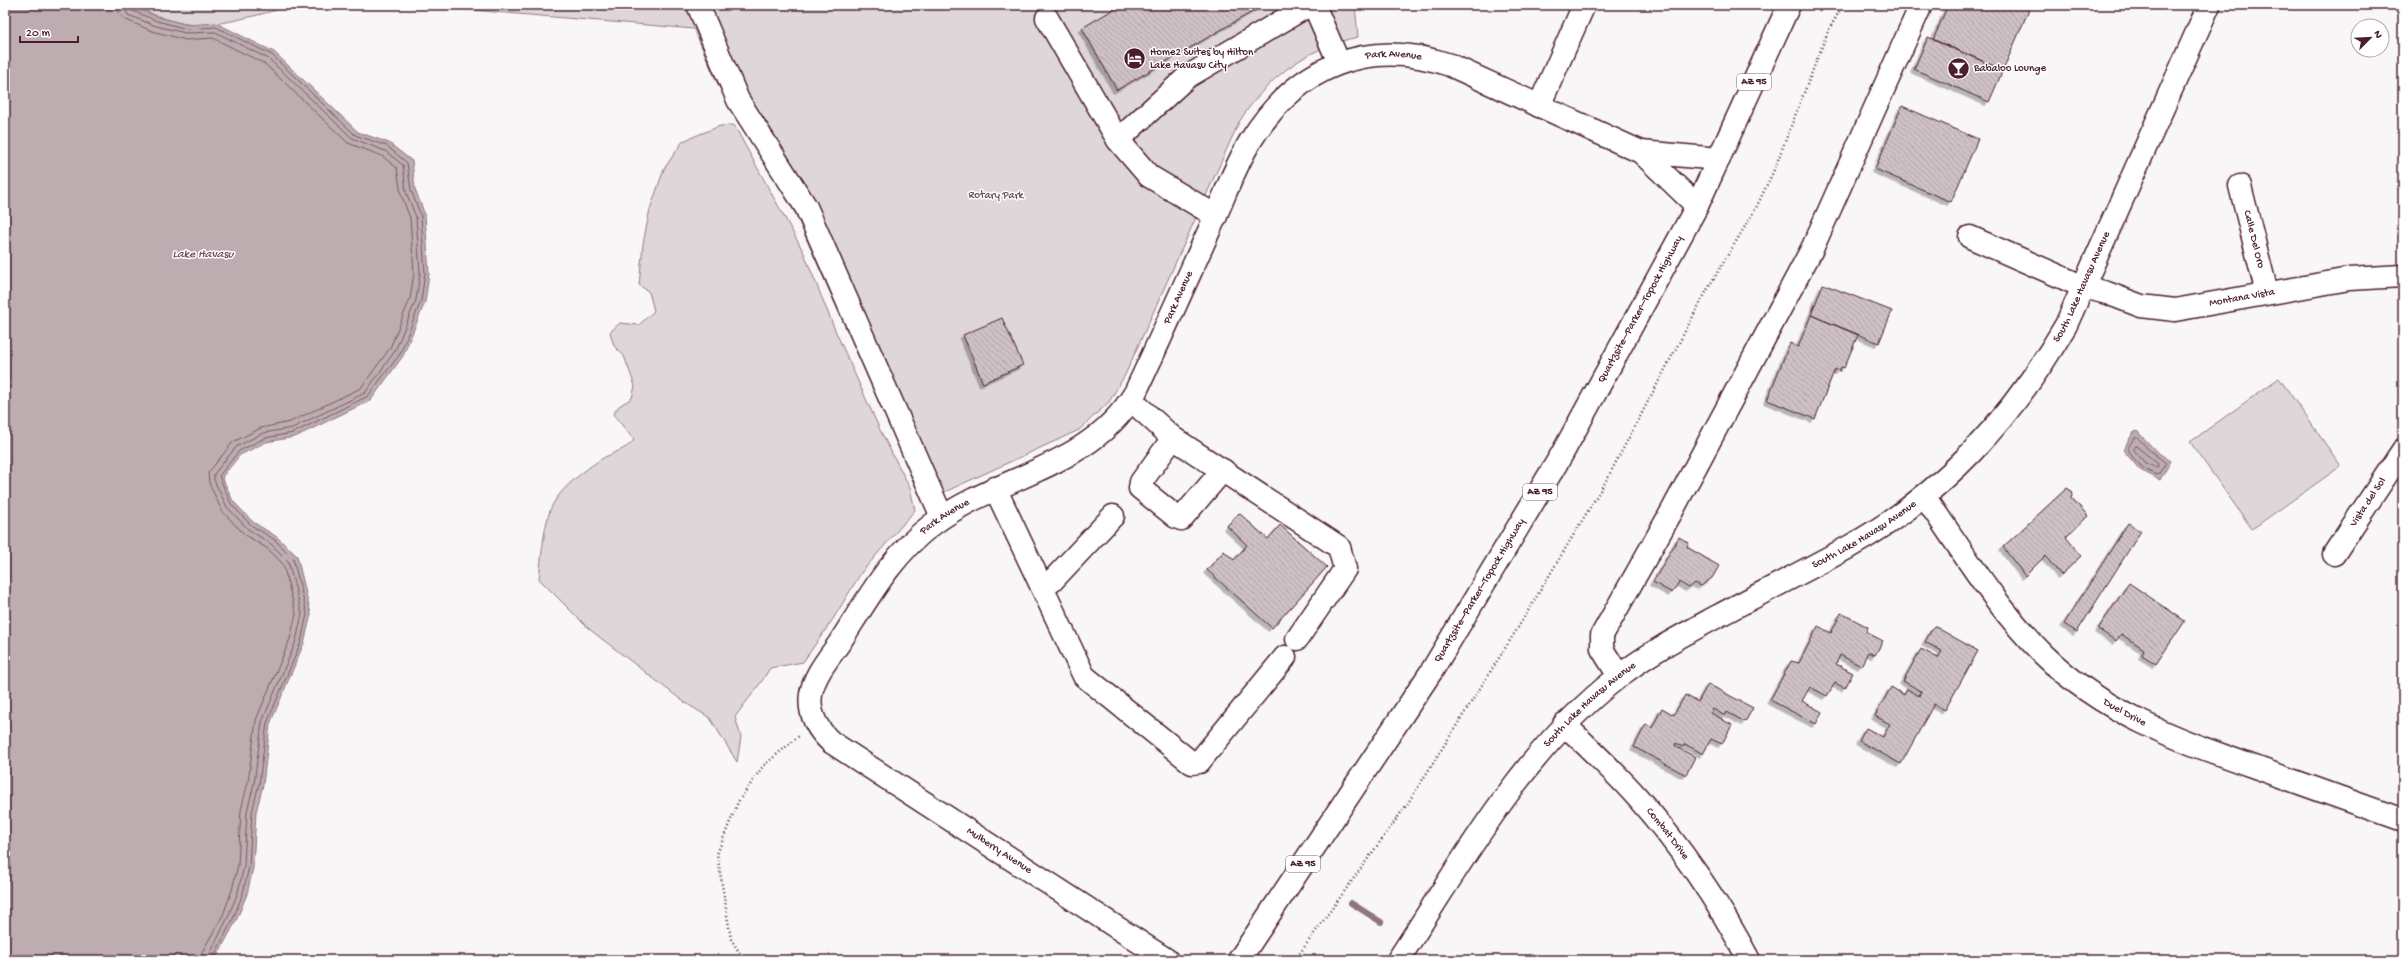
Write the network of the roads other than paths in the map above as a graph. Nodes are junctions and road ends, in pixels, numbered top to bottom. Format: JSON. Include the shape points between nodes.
{"nodes":[{"id":1,"x":698,"y":5,"type":"edge"},
{"id":2,"x":1309,"y":5,"type":"edge"},
{"id":3,"x":1314,"y":5,"type":"edge"},
{"id":4,"x":1584,"y":5,"type":"edge"},
{"id":5,"x":1789,"y":5,"type":"edge"},
{"id":6,"x":1921,"y":5,"type":"edge"},
{"id":7,"x":2209,"y":5,"type":"edge"},
{"id":8,"x":1047,"y":18,"type":"dead end"},
{"id":9,"x":1339,"y":63,"type":"junction"},
{"id":10,"x":1539,"y":106,"type":"junction"},
{"id":11,"x":1118,"y":140,"type":"junction"},
{"id":12,"x":1642,"y":152,"type":"junction"},
{"id":13,"x":1719,"y":159,"type":"junction"},
{"id":14,"x":2240,"y":186,"type":"dead end"},
{"id":15,"x":1697,"y":206,"type":"junction"},
{"id":16,"x":1216,"y":216,"type":"junction"},
{"id":17,"x":1970,"y":237,"type":"dead end"},
{"id":18,"x":2403,"y":276,"type":"edge"},
{"id":19,"x":2084,"y":288,"type":"junction"},
{"id":20,"x":2267,"y":293,"type":"junction"},
{"id":21,"x":1131,"y":400,"type":"junction"},
{"id":22,"x":1173,"y":438,"type":"junction"},
{"id":23,"x":2403,"y":450,"type":"edge"},
{"id":24,"x":1223,"y":470,"type":"junction"},
{"id":25,"x":995,"y":488,"type":"junction"},
{"id":26,"x":1924,"y":496,"type":"junction"},
{"id":27,"x":1113,"y":516,"type":"dead end"},
{"id":28,"x":942,"y":517,"type":"junction"},
{"id":29,"x":2334,"y":554,"type":"dead end"},
{"id":30,"x":1042,"y":587,"type":"junction"},
{"id":31,"x":1297,"y":639,"type":"dead end"},
{"id":32,"x":1285,"y":657,"type":"dead end"},
{"id":33,"x":1619,"y":676,"type":"junction"},
{"id":34,"x":1564,"y":724,"type":"junction"},
{"id":35,"x":831,"y":742,"type":"joint"},
{"id":36,"x":2403,"y":820,"type":"edge"},
{"id":37,"x":1167,"y":960,"type":"edge"},
{"id":38,"x":1239,"y":960,"type":"edge"},
{"id":39,"x":1398,"y":960,"type":"edge"},
{"id":40,"x":1749,"y":960,"type":"edge"}],
"edges":[{"from":1,"to":28,"type":"main road","via":[[738,100],[806,207]]},
{"from":2,"to":11,"type":"main road","via":[[1187,77]]},
{"from":3,"to":9,"type":"main road"},
{"from":4,"to":10,"type":"main road"},
{"from":5,"to":13,"type":"main road","number":"AZ 95"},
{"from":6,"to":33,"type":"main road","via":[[1812,249],[1672,511],[1602,635],[1602,649]]},
{"from":7,"to":19,"type":"main road","name":"South Lake Havasu Avenue"},
{"from":8,"to":11,"type":"main road"},
{"from":9,"to":10,"type":"main road","name":"Park Avenue","via":[[1363,56],[1385,54],[1421,56],[1450,65]]},
{"from":9,"to":16,"type":"main road","name":"Park Avenue","via":[[1306,80],[1289,93],[1270,114],[1250,141]]},
{"from":10,"to":12,"type":"main road","name":"Park Avenue"},
{"from":11,"to":16,"type":"main road","via":[[1149,176]]},
{"from":12,"to":13,"type":"main road","name":"Park Avenue"},
{"from":12,"to":15,"type":"main road","name":"Park Avenue"},
{"from":13,"to":15,"type":"main road","number":"AZ 95"},
{"from":14,"to":20,"type":"main road","name":"Calle Del Oro"},
{"from":15,"to":38,"type":"main road","name":"Quartzsite–Parker–Topock Highway","number":"AZ 95","via":[[1562,454],[1435,665]]},
{"from":16,"to":21,"type":"main road","name":"Park Avenue"},
{"from":17,"to":19,"type":"main road","name":"Montana Vista"},
{"from":18,"to":20,"type":"main road","name":"Montana Vista","via":[[2349,279]]},
{"from":19,"to":20,"type":"main road","name":"Montana Vista","via":[[2107,292],[2142,306],[2166,310]]},
{"from":19,"to":26,"type":"main road","name":"South Lake Havasu Avenue","via":[[2044,364],[2018,400],[1958,467]]},
{"from":21,"to":22,"type":"main road"},
{"from":21,"to":25,"type":"main road","name":"Park Avenue","via":[[1115,421],[1088,444],[1068,456]]},
{"from":22,"to":24,"type":"main road"},
{"from":22,"to":24,"type":"main road","via":[[1141,482],[1140,488],[1176,517],[1182,519]]},
{"from":23,"to":29,"type":"main road","name":"Vista del Sol"},
{"from":24,"to":31,"type":"main road","via":[[1338,548],[1345,569]]},
{"from":25,"to":28,"type":"main road","name":"Park Avenue"},
{"from":25,"to":30,"type":"main road"},
{"from":26,"to":33,"type":"main road","name":"South Lake Havasu Avenue","via":[[1888,523],[1687,633]]},
{"from":26,"to":36,"type":"main road","name":"Duel Drive","via":[[2024,634],[2067,676],[2091,694],[2123,714],[2170,737]]},
{"from":27,"to":30,"type":"main road","via":[[1052,581]]},
{"from":28,"to":35,"type":"main road","name":"Park Avenue","via":[[916,538],[887,569],[816,679],[810,703],[815,723]]},
{"from":30,"to":32,"type":"main road","via":[[1084,676],[1192,763],[1199,762]]},
{"from":33,"to":34,"type":"main road","name":"South Lake Havasu Avenue"},
{"from":34,"to":39,"type":"main road","name":"South Lake Havasu Avenue","via":[[1532,760],[1508,793]]},
{"from":34,"to":40,"type":"main road","name":"Combat Drive","via":[[1636,796],[1672,839],[1705,885]]},
{"from":35,"to":37,"type":"main road","name":"Mulberry Avenue"}]}
